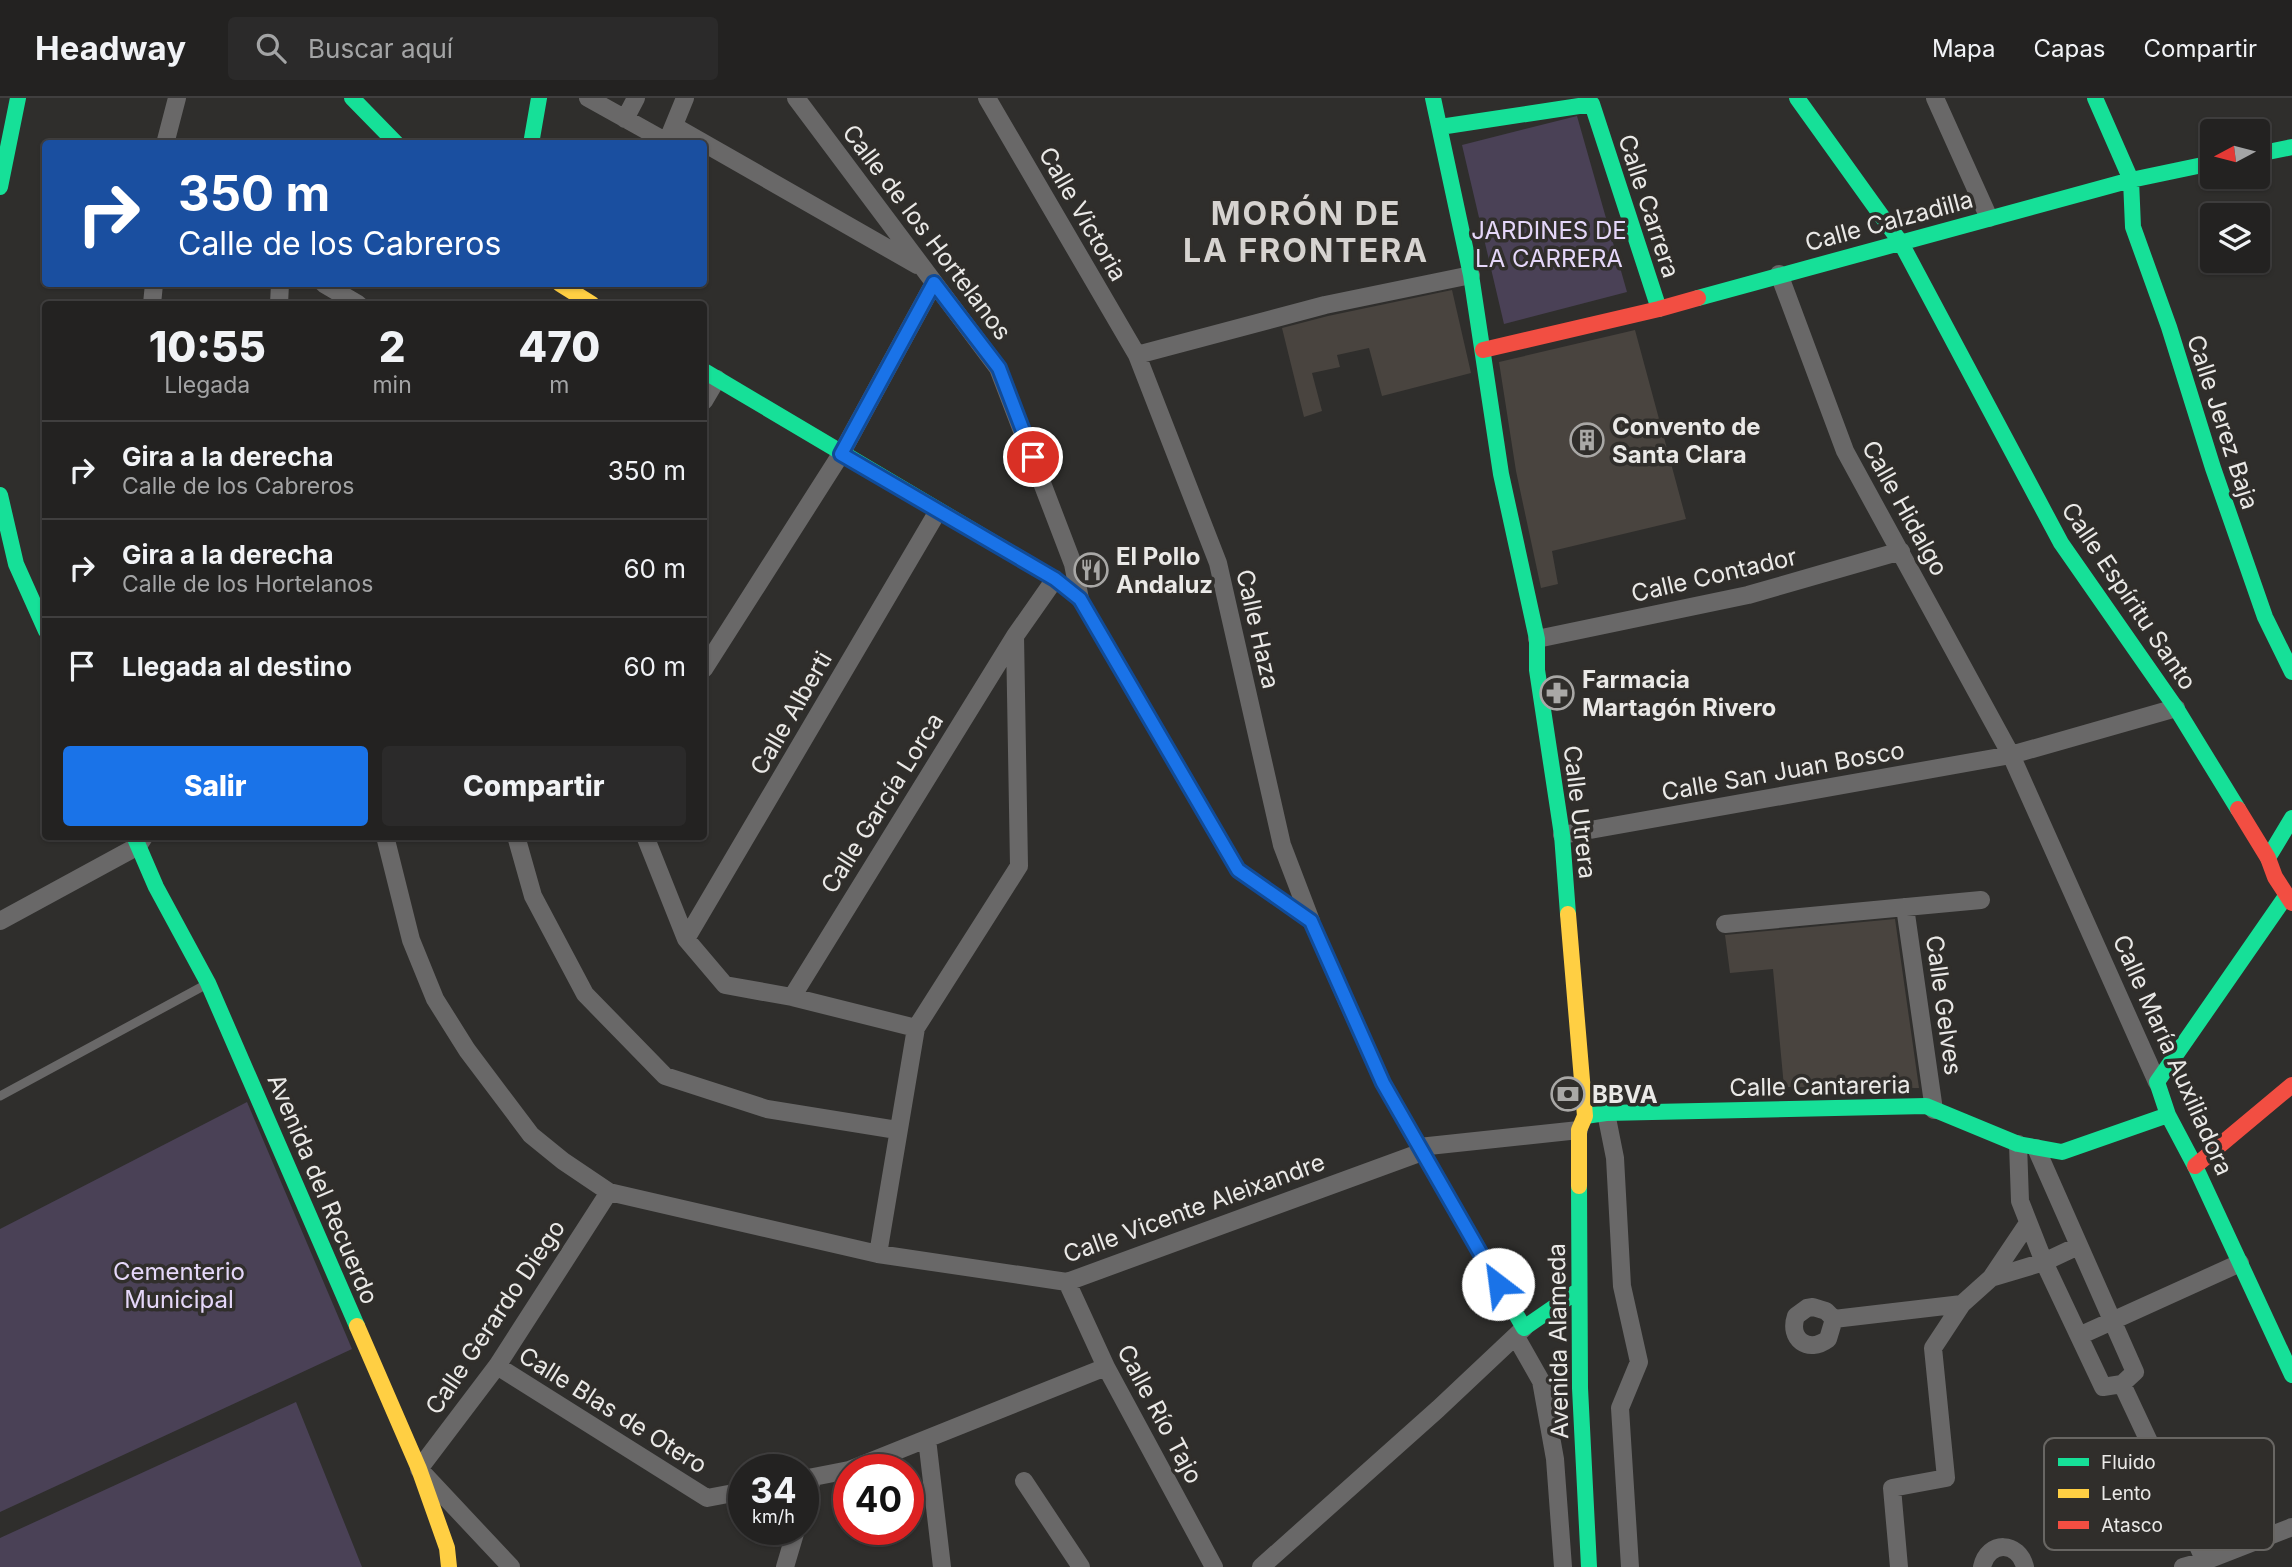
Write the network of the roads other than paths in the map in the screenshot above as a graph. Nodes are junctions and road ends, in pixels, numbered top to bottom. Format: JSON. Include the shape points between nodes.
{"nodes":[{"id":1,"x":18,"y":98,"type":"edge"},
{"id":2,"x":177,"y":98,"type":"edge"},
{"id":3,"x":352,"y":98,"type":"edge"},
{"id":4,"x":539,"y":98,"type":"edge"},
{"id":5,"x":588,"y":98,"type":"edge"},
{"id":6,"x":636,"y":98,"type":"edge"},
{"id":7,"x":685,"y":98,"type":"edge"},
{"id":8,"x":796,"y":98,"type":"edge"},
{"id":9,"x":987,"y":98,"type":"edge"},
{"id":10,"x":1433,"y":98,"type":"edge"},
{"id":11,"x":1797,"y":98,"type":"edge"},
{"id":12,"x":1935,"y":98,"type":"edge"},
{"id":13,"x":2095,"y":98,"type":"edge"},
{"id":14,"x":625,"y":119,"type":"junction"},
{"id":15,"x":674,"y":126,"type":"junction"},
{"id":16,"x":1440,"y":127,"type":"junction"},
{"id":17,"x":166,"y":140,"type":"edge"},
{"id":18,"x":393,"y":140,"type":"edge"},
{"id":19,"x":532,"y":140,"type":"edge"},
{"id":20,"x":663,"y":140,"type":"edge"},
{"id":21,"x":668,"y":140,"type":"edge"},
{"id":22,"x":698,"y":140,"type":"edge"},
{"id":23,"x":707,"y":145,"type":"edge"},
{"id":24,"x":2292,"y":147,"type":"edge"},
{"id":25,"x":2270,"y":152,"type":"edge"},
{"id":26,"x":2200,"y":166,"type":"edge"},
{"id":27,"x":2131,"y":180,"type":"junction"},
{"id":28,"x":0,"y":187,"type":"edge"},
{"id":29,"x":1989,"y":218,"type":"junction"},
{"id":30,"x":1901,"y":243,"type":"junction"},
{"id":31,"x":1779,"y":274,"type":"junction"},
{"id":32,"x":1471,"y":275,"type":"junction"},
{"id":33,"x":929,"y":276,"type":"junction"},
{"id":34,"x":329,"y":287,"type":"edge"},
{"id":35,"x":565,"y":287,"type":"edge"},
{"id":36,"x":353,"y":301,"type":"edge"},
{"id":37,"x":587,"y":301,"type":"edge"},
{"id":38,"x":1659,"y":309,"type":"junction"},
{"id":39,"x":1483,"y":350,"type":"junction"},
{"id":40,"x":1137,"y":355,"type":"junction"},
{"id":41,"x":710,"y":375,"type":"edge"},
{"id":42,"x":841,"y":454,"type":"junction"},
{"id":43,"x":0,"y":495,"type":"edge"},
{"id":44,"x":938,"y":511,"type":"junction"},
{"id":45,"x":1901,"y":551,"type":"junction"},
{"id":46,"x":1055,"y":579,"type":"junction"},
{"id":47,"x":1080,"y":599,"type":"junction"},
{"id":48,"x":42,"y":622,"type":"edge"},
{"id":49,"x":1015,"y":635,"type":"junction"},
{"id":50,"x":1536,"y":639,"type":"junction"},
{"id":51,"x":707,"y":664,"type":"edge"},
{"id":52,"x":2292,"y":672,"type":"edge"},
{"id":53,"x":2176,"y":709,"type":"junction"},
{"id":54,"x":2011,"y":755,"type":"junction"},
{"id":55,"x":2292,"y":818,"type":"edge"},
{"id":56,"x":1562,"y":835,"type":"junction"},
{"id":57,"x":139,"y":840,"type":"edge"},
{"id":58,"x":386,"y":840,"type":"edge"},
{"id":59,"x":517,"y":840,"type":"edge"},
{"id":60,"x":647,"y":840,"type":"edge"},
{"id":61,"x":2268,"y":858,"type":"junction"},
{"id":62,"x":2289,"y":899,"type":"edge"},
{"id":63,"x":1981,"y":900,"type":"dead end"},
{"id":64,"x":1905,"y":907,"type":"junction"},
{"id":65,"x":0,"y":921,"type":"edge"},
{"id":66,"x":1311,"y":921,"type":"junction"},
{"id":67,"x":1726,"y":925,"type":"dead end"},
{"id":68,"x":686,"y":939,"type":"junction"},
{"id":69,"x":208,"y":983,"type":"junction"},
{"id":70,"x":792,"y":997,"type":"junction"},
{"id":71,"x":916,"y":1028,"type":"junction"},
{"id":72,"x":2157,"y":1082,"type":"junction"},
{"id":73,"x":2292,"y":1085,"type":"edge"},
{"id":74,"x":0,"y":1096,"type":"edge"},
{"id":75,"x":1934,"y":1110,"type":"junction"},
{"id":76,"x":1606,"y":1113,"type":"junction"},
{"id":77,"x":2168,"y":1115,"type":"junction"},
{"id":78,"x":1582,"y":1123,"type":"junction"},
{"id":79,"x":897,"y":1130,"type":"junction"},
{"id":80,"x":2027,"y":1146,"type":"junction"},
{"id":81,"x":1420,"y":1149,"type":"junction"},
{"id":82,"x":2195,"y":1166,"type":"junction"},
{"id":83,"x":609,"y":1192,"type":"junction"},
{"id":84,"x":2028,"y":1223,"type":"junction"},
{"id":85,"x":2078,"y":1246,"type":"junction"},
{"id":86,"x":878,"y":1254,"type":"junction"},
{"id":87,"x":2043,"y":1262,"type":"junction"},
{"id":88,"x":2240,"y":1263,"type":"junction"},
{"id":89,"x":1991,"y":1278,"type":"junction"},
{"id":90,"x":1067,"y":1282,"type":"junction"},
{"id":91,"x":1578,"y":1290,"type":"junction"},
{"id":92,"x":1962,"y":1304,"type":"junction"},
{"id":93,"x":1834,"y":1319,"type":"dead end"},
{"id":94,"x":2112,"y":1321,"type":"junction"},
{"id":95,"x":1520,"y":1333,"type":"junction"},
{"id":96,"x":2080,"y":1336,"type":"junction"},
{"id":97,"x":497,"y":1366,"type":"junction"},
{"id":98,"x":1105,"y":1367,"type":"junction"},
{"id":99,"x":2292,"y":1375,"type":"edge"},
{"id":100,"x":2123,"y":1384,"type":"junction"},
{"id":101,"x":2148,"y":1438,"type":"edge"},
{"id":102,"x":927,"y":1439,"type":"junction"},
{"id":103,"x":889,"y":1454,"type":"edge"},
{"id":104,"x":419,"y":1469,"type":"junction"},
{"id":105,"x":1024,"y":1481,"type":"dead end"},
{"id":106,"x":728,"y":1494,"type":"edge"},
{"id":107,"x":2292,"y":1527,"type":"edge"},
{"id":108,"x":2274,"y":1534,"type":"edge"},
{"id":109,"x":792,"y":1545,"type":"edge"},
{"id":110,"x":2200,"y":1550,"type":"edge"},
{"id":111,"x":2233,"y":1550,"type":"edge"},
{"id":112,"x":2205,"y":1561,"type":"junction"},
{"id":113,"x":449,"y":1567,"type":"edge"},
{"id":114,"x":511,"y":1567,"type":"edge"},
{"id":115,"x":785,"y":1567,"type":"edge"},
{"id":116,"x":942,"y":1567,"type":"edge"},
{"id":117,"x":1081,"y":1567,"type":"edge"},
{"id":118,"x":1214,"y":1567,"type":"edge"},
{"id":119,"x":1261,"y":1567,"type":"edge"},
{"id":120,"x":1563,"y":1567,"type":"edge"},
{"id":121,"x":1589,"y":1567,"type":"edge"},
{"id":122,"x":1630,"y":1567,"type":"edge"},
{"id":123,"x":1899,"y":1567,"type":"edge"},
{"id":124,"x":1982,"y":1567,"type":"edge"},
{"id":125,"x":2025,"y":1567,"type":"edge"},
{"id":126,"x":2183,"y":1567,"type":"edge"}],
"edges":[{"from":1,"to":28,"type":"street"},
{"from":2,"to":17,"type":"street"},
{"from":3,"to":18,"type":"street"},
{"from":4,"to":19,"type":"street"},
{"from":5,"to":14,"type":"street"},
{"from":6,"to":14,"type":"street"},
{"from":7,"to":15,"type":"street"},
{"from":8,"to":33,"type":"street","name":"Calle de los Hortelanos"},
{"from":9,"to":40,"type":"street","name":"Calle Victoria"},
{"from":10,"to":16,"type":"street"},
{"from":11,"to":30,"type":"street","name":"Calle Espíritu Santo"},
{"from":12,"to":29,"type":"street"},
{"from":13,"to":27,"type":"street"},
{"from":14,"to":20,"type":"street"},
{"from":15,"to":21,"type":"street"},
{"from":15,"to":22,"type":"street"},
{"from":16,"to":32,"type":"street"},
{"from":16,"to":38,"type":"street","name":"Calle Carrera","via":[[1592,104]]},
{"from":23,"to":33,"type":"street"},
{"from":24,"to":25,"type":"street"},
{"from":26,"to":27,"type":"street","name":"Calle Calzadilla"},
{"from":27,"to":29,"type":"street","name":"Calle Calzadilla"},
{"from":27,"to":52,"type":"street","name":"Calle Jerez Baja","via":[[2133,227],[2265,617]]},
{"from":29,"to":30,"type":"street","name":"Calle Calzadilla"},
{"from":30,"to":31,"type":"street","name":"Calle Calzadilla"},
{"from":30,"to":53,"type":"street","name":"Calle Espíritu Santo","via":[[2061,543]]},
{"from":31,"to":38,"type":"street","name":"Calle Calzadilla"},
{"from":31,"to":45,"type":"street","name":"Calle Hidalgo","via":[[1845,451]]},
{"from":32,"to":39,"type":"street"},
{"from":32,"to":40,"type":"street","via":[[1325,305]]},
{"from":33,"to":42,"type":"street"},
{"from":33,"to":47,"type":"street","name":"Calle de los Hortelanos","via":[[999,368],[1073,564]]},
{"from":34,"to":36,"type":"street"},
{"from":35,"to":37,"type":"street"},
{"from":38,"to":39,"type":"street","name":"Calle Calzadilla"},
{"from":39,"to":50,"type":"street","name":"Calle Utrera","via":[[1501,474]]},
{"from":40,"to":66,"type":"street","name":"Calle Haza","via":[[1218,563],[1282,845]]},
{"from":41,"to":42,"type":"street"},
{"from":42,"to":44,"type":"street"},
{"from":42,"to":51,"type":"street"},
{"from":43,"to":48,"type":"street","via":[[16,564]]},
{"from":44,"to":46,"type":"street"},
{"from":44,"to":68,"type":"street","name":"Calle Alberti"},
{"from":45,"to":50,"type":"street","name":"Calle Contador","via":[[1748,595]]},
{"from":45,"to":54,"type":"street","name":"Calle Hidalgo"},
{"from":46,"to":47,"type":"street"},
{"from":46,"to":49,"type":"street","name":"Calle García Lorca"},
{"from":47,"to":66,"type":"street","via":[[1238,870]]},
{"from":49,"to":70,"type":"street","name":"Calle García Lorca"},
{"from":49,"to":71,"type":"street","via":[[1019,866]]},
{"from":50,"to":56,"type":"street","name":"Calle Utrera"},
{"from":53,"to":54,"type":"street","name":"Calle San Juan Bosco"},
{"from":53,"to":61,"type":"street","name":"Calle Espíritu Santo"},
{"from":54,"to":56,"type":"street","name":"Calle San Juan Bosco"},
{"from":54,"to":72,"type":"street","name":"Calle María Auxiliadora"},
{"from":55,"to":61,"type":"street"},
{"from":56,"to":78,"type":"street","name":"Calle Utrera"},
{"from":57,"to":65,"type":"street"},
{"from":57,"to":69,"type":"street","name":"Avenida del Recuerdo","via":[[156,887]]},
{"from":58,"to":83,"type":"street","via":[[411,940],[435,999],[467,1050],[531,1135]]},
{"from":59,"to":79,"type":"street","via":[[533,896],[585,994],[666,1076],[767,1109]]},
{"from":60,"to":68,"type":"street"},
{"from":61,"to":62,"type":"street","name":"Calle Espíritu Santo"},
{"from":62,"to":72,"type":"street"},
{"from":63,"to":64,"type":"street"},
{"from":64,"to":67,"type":"street"},
{"from":64,"to":75,"type":"street","name":"Calle Gelves"},
{"from":66,"to":81,"type":"street","via":[[1383,1083]]},
{"from":68,"to":70,"type":"street","via":[[726,985]]},
{"from":69,"to":74,"type":"lane"},
{"from":69,"to":104,"type":"street","name":"Avenida del Recuerdo"},
{"from":70,"to":71,"type":"street"},
{"from":71,"to":79,"type":"street"},
{"from":72,"to":77,"type":"street","name":"Calle María Auxiliadora"},
{"from":73,"to":82,"type":"street"},
{"from":75,"to":76,"type":"street","name":"Calle Cantareria","via":[[1926,1106]]},
{"from":75,"to":80,"type":"street","name":"Calle Cantareria"},
{"from":76,"to":78,"type":"street","name":"Calle Cantareria"},
{"from":76,"to":122,"type":"street","via":[[1615,1158],[1622,1286],[1639,1362],[1620,1408]]},
{"from":77,"to":80,"type":"street","name":"Calle Cantareria","via":[[2062,1152]]},
{"from":77,"to":82,"type":"street","name":"Calle María Auxiliadora"},
{"from":78,"to":81,"type":"street","name":"Calle Vicente Aleixandre"},
{"from":78,"to":91,"type":"street","name":"Avenida Alameda"},
{"from":79,"to":86,"type":"street"},
{"from":80,"to":84,"type":"street","via":[[2020,1201]]},
{"from":80,"to":85,"type":"street"},
{"from":81,"to":90,"type":"street","name":"Calle Vicente Aleixandre"},
{"from":81,"to":95,"type":"street"},
{"from":82,"to":88,"type":"street","name":"Calle María Auxiliadora"},
{"from":83,"to":86,"type":"street","name":"Calle Vicente Aleixandre"},
{"from":83,"to":97,"type":"street","name":"Calle Gerardo Diego"},
{"from":84,"to":87,"type":"street"},
{"from":84,"to":89,"type":"street"},
{"from":85,"to":87,"type":"street"},
{"from":85,"to":94,"type":"street"},
{"from":86,"to":90,"type":"street","name":"Calle Vicente Aleixandre"},
{"from":87,"to":89,"type":"street"},
{"from":87,"to":96,"type":"street"},
{"from":88,"to":94,"type":"street"},
{"from":88,"to":99,"type":"street","name":"Calle María Auxiliadora"},
{"from":89,"to":92,"type":"street"},
{"from":90,"to":98,"type":"street","name":"Calle Río Tajo"},
{"from":91,"to":95,"type":"street"},
{"from":91,"to":121,"type":"street","name":"Avenida Alameda"},
{"from":92,"to":93,"type":"street"},
{"from":92,"to":123,"type":"street","via":[[1933,1348],[1946,1478],[1892,1488]]},
{"from":94,"to":96,"type":"street"},
{"from":94,"to":100,"type":"street","via":[[2135,1372]]},
{"from":95,"to":119,"type":"street"},
{"from":95,"to":120,"type":"street","via":[[1541,1381],[1555,1459]]},
{"from":96,"to":100,"type":"street","via":[[2103,1387]]},
{"from":97,"to":104,"type":"street","name":"Calle Gerardo Diego"},
{"from":97,"to":106,"type":"street","name":"Calle Blas de Otero","via":[[707,1498]]},
{"from":98,"to":102,"type":"street"},
{"from":98,"to":118,"type":"street","name":"Calle Río Tajo"},
{"from":100,"to":101,"type":"street"},
{"from":102,"to":103,"type":"street"},
{"from":102,"to":116,"type":"street"},
{"from":104,"to":113,"type":"street","name":"Avenida del Recuerdo","via":[[447,1548]]},
{"from":104,"to":114,"type":"street"},
{"from":105,"to":117,"type":"street"},
{"from":107,"to":108,"type":"street"},
{"from":109,"to":115,"type":"street"},
{"from":110,"to":112,"type":"street"},
{"from":111,"to":112,"type":"street"},
{"from":112,"to":126,"type":"street"},
{"from":124,"to":125,"type":"street","via":[[1990,1551],[2004,1547],[2018,1552]]}]}
